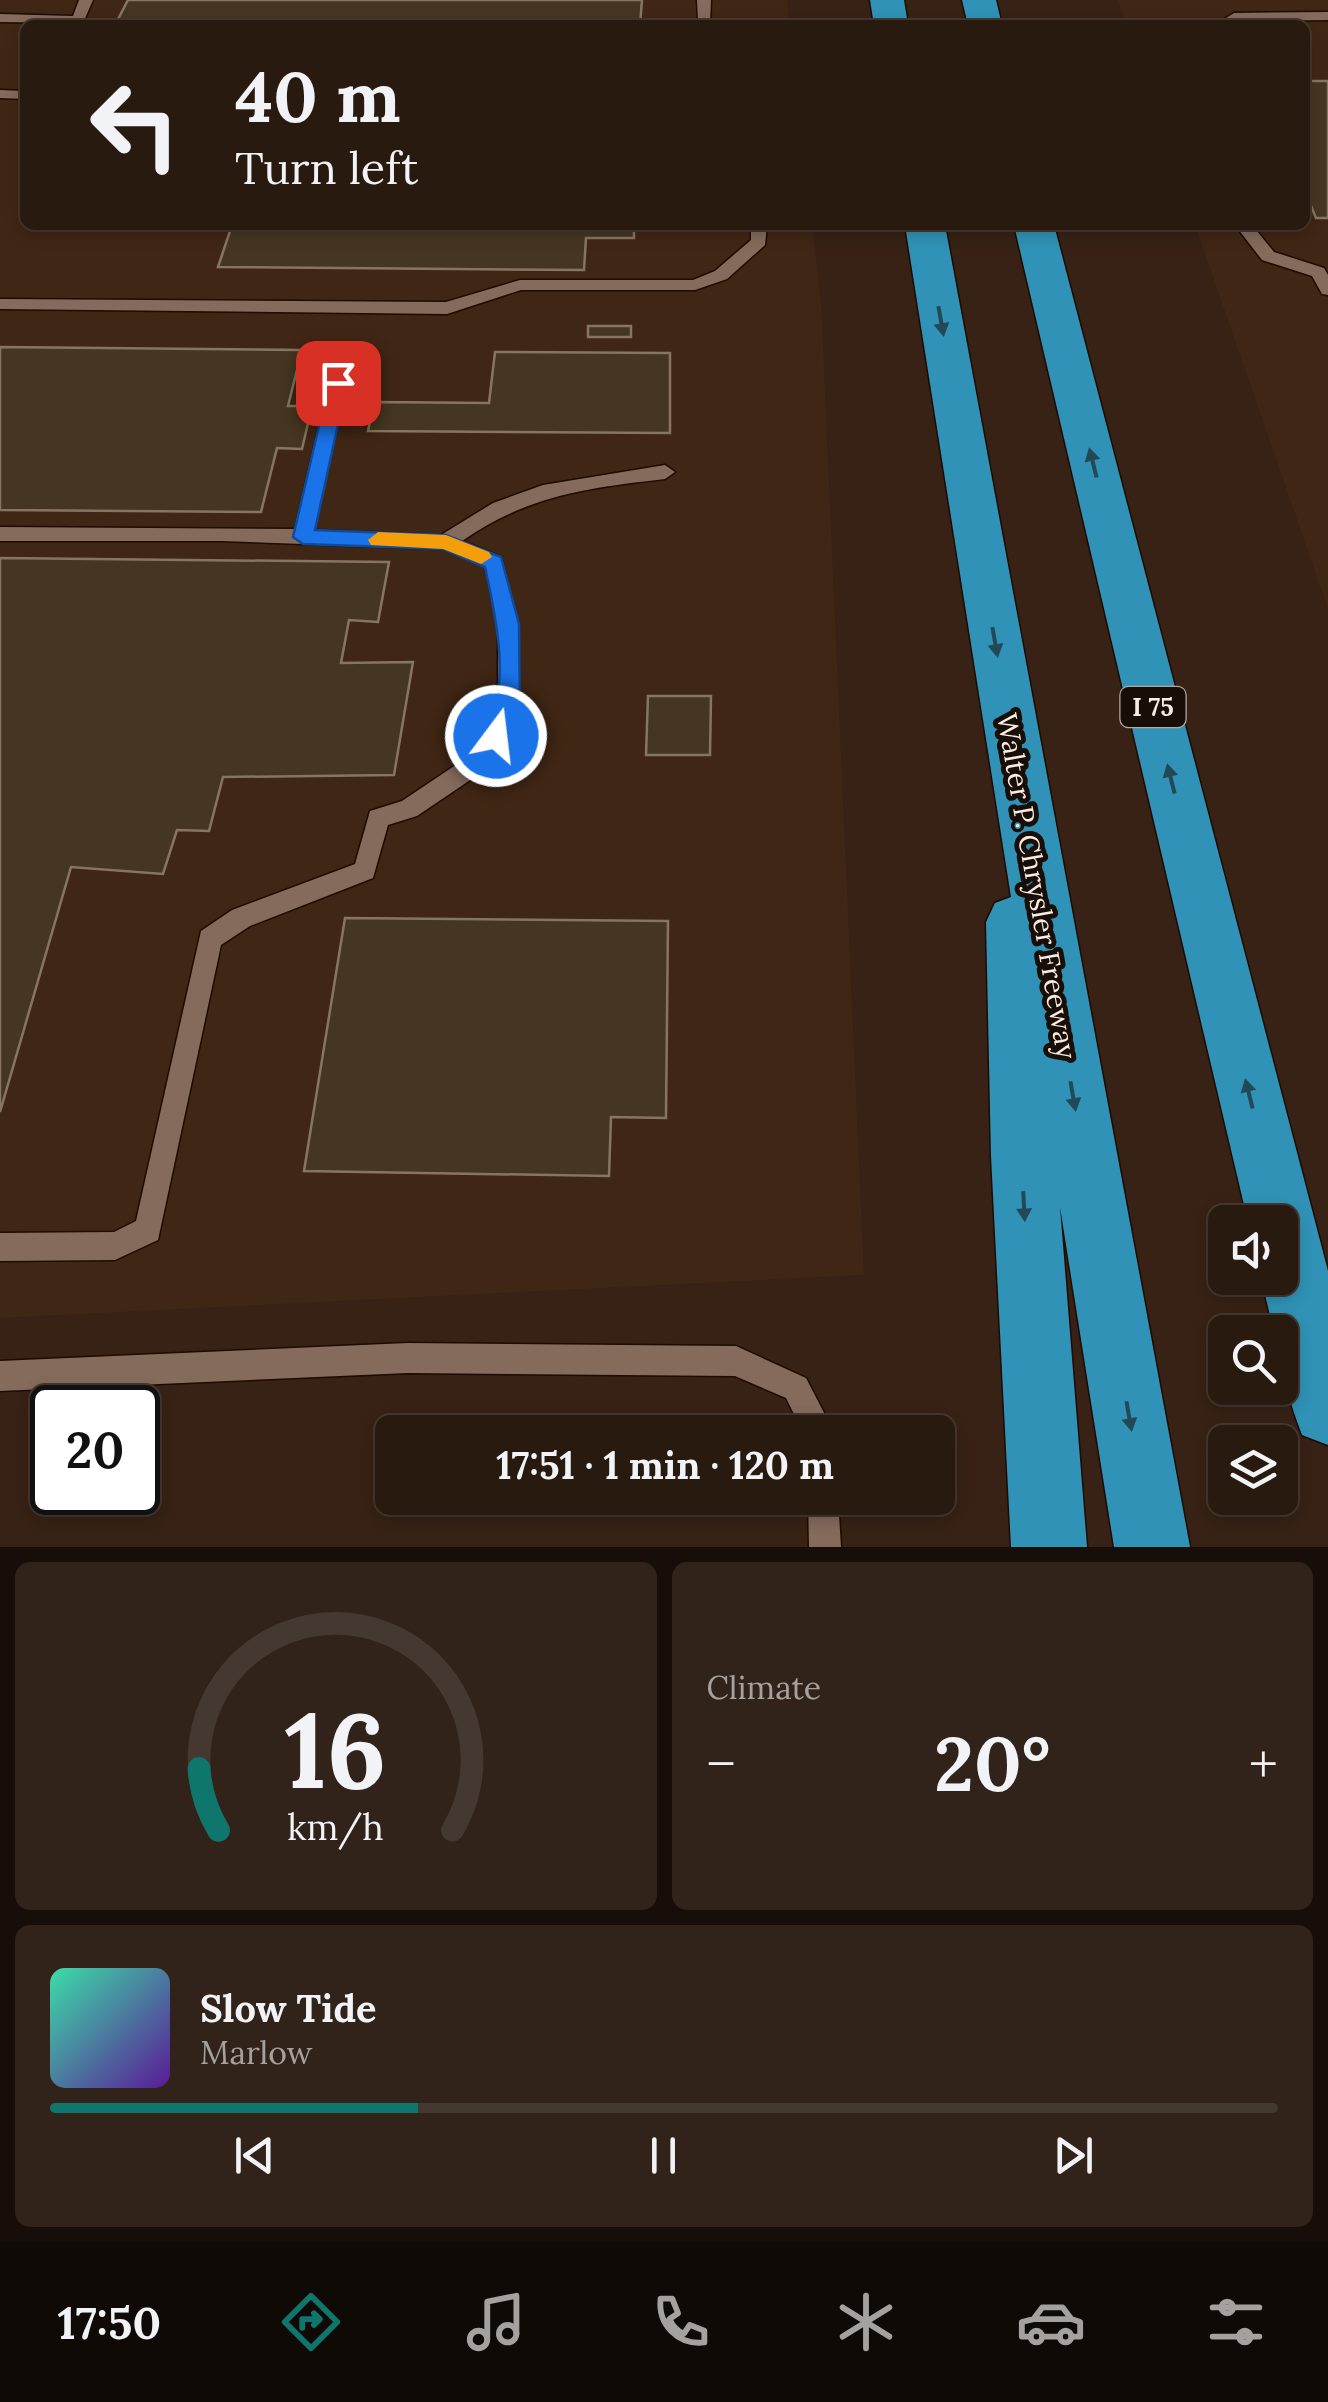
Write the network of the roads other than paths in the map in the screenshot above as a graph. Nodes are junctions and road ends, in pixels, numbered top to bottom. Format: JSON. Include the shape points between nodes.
{"nodes":[{"id":1,"x":86,"y":0,"type":"edge"},
{"id":2,"x":1328,"y":16,"type":"edge"},
{"id":3,"x":0,"y":18,"type":"edge"},
{"id":4,"x":1230,"y":20,"type":"edge"},
{"id":5,"x":759,"y":230,"type":"edge"},
{"id":6,"x":926,"y":230,"type":"edge"},
{"id":7,"x":1035,"y":230,"type":"edge"},
{"id":8,"x":1247,"y":230,"type":"edge"},
{"id":9,"x":1323,"y":270,"type":"edge"},
{"id":10,"x":1328,"y":290,"type":"edge"},
{"id":11,"x":0,"y":304,"type":"edge"},
{"id":12,"x":338,"y":383,"type":"dead end"},
{"id":13,"x":665,"y":472,"type":"dead end"},
{"id":14,"x":0,"y":534,"type":"edge"},
{"id":15,"x":303,"y":537,"type":"junction"},
{"id":16,"x":446,"y":542,"type":"junction"},
{"id":17,"x":1014,"y":759,"type":"junction"},
{"id":18,"x":0,"y":1247,"type":"edge"},
{"id":19,"x":0,"y":1376,"type":"edge"},
{"id":20,"x":1328,"y":1408,"type":"edge"},
{"id":21,"x":810,"y":1415,"type":"edge"},
{"id":22,"x":824,"y":1515,"type":"edge"},
{"id":23,"x":825,"y":1547,"type":"edge"},
{"id":24,"x":1049,"y":1547,"type":"edge"},
{"id":25,"x":1152,"y":1547,"type":"edge"}],
"edges":[{"from":1,"to":3,"type":"lane","via":[[78,20]]},
{"from":2,"to":4,"type":"lane"},
{"from":5,"to":11,"type":"lane","via":[[758,241],[721,276],[696,285],[520,285],[447,308]]},
{"from":6,"to":17,"type":"highway","name":"Walter P. Chrysler Freeway","one_way":true},
{"from":20,"to":7,"type":"highway","number":"I 75","one_way":true},
{"from":8,"to":9,"type":"lane","via":[[1268,256]]},
{"from":9,"to":10,"type":"lane"},
{"from":12,"to":15,"type":"lane"},
{"from":13,"to":16,"type":"lane","via":[[529,493]]},
{"from":14,"to":15,"type":"lane"},
{"from":15,"to":16,"type":"lane"},
{"from":16,"to":18,"type":"lane","via":[[494,562],[508,624],[509,714],[484,759],[409,809],[378,818],[364,871],[241,918],[210,940],[148,1230],[114,1246]]},
{"from":17,"to":24,"type":"highway","one_way":true,"via":[[1017,1060]]},
{"from":17,"to":25,"type":"highway","name":"Walter P. Chrysler Freeway","one_way":true},
{"from":19,"to":21,"type":"lane","via":[[408,1358],[736,1360],[796,1388]]},
{"from":22,"to":23,"type":"lane"}]}
